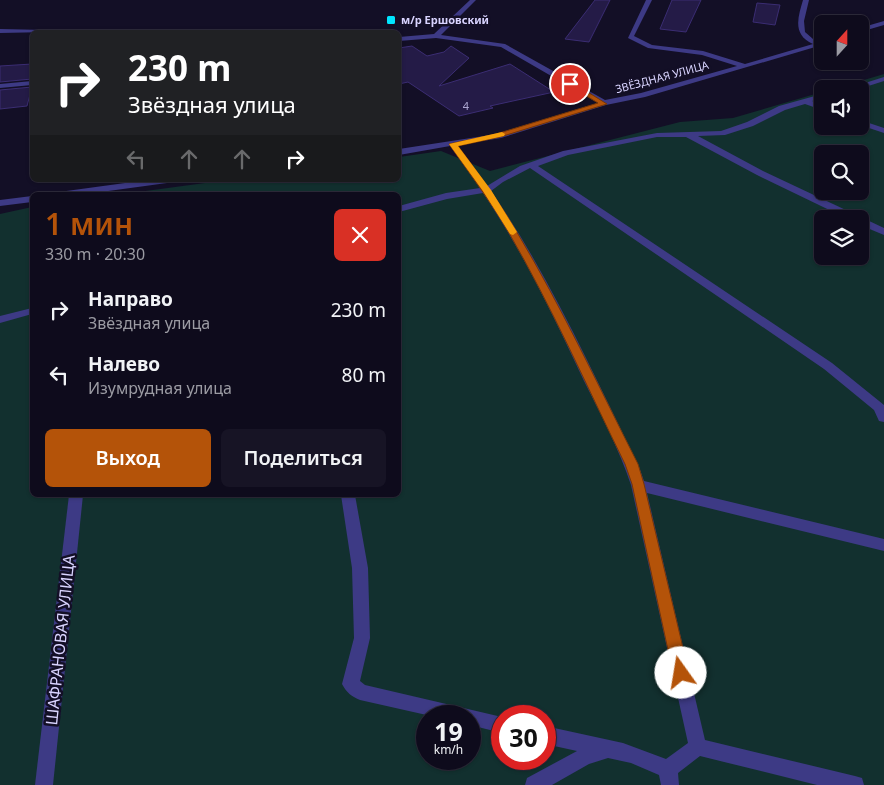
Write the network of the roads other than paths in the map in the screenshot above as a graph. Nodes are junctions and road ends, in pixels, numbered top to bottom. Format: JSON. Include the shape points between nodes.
{"nodes":[{"id":1,"x":474,"y":0,"type":"edge"},
{"id":2,"x":649,"y":0,"type":"edge"},
{"id":3,"x":806,"y":0,"type":"edge"},
{"id":4,"x":884,"y":23,"type":"edge"},
{"id":5,"x":869,"y":27,"type":"edge"},
{"id":6,"x":0,"y":31,"type":"edge"},
{"id":7,"x":30,"y":32,"type":"edge"},
{"id":8,"x":436,"y":36,"type":"junction"},
{"id":9,"x":401,"y":39,"type":"edge"},
{"id":10,"x":814,"y":42,"type":"edge"},
{"id":11,"x":814,"y":46,"type":"edge"},
{"id":12,"x":745,"y":66,"type":"junction"},
{"id":13,"x":884,"y":79,"type":"edge"},
{"id":14,"x":30,"y":83,"type":"edge"},
{"id":15,"x":869,"y":83,"type":"edge"},
{"id":16,"x":0,"y":86,"type":"edge"},
{"id":17,"x":814,"y":98,"type":"edge"},
{"id":18,"x":805,"y":101,"type":"junction"},
{"id":19,"x":604,"y":104,"type":"junction"},
{"id":20,"x":814,"y":105,"type":"edge"},
{"id":21,"x":869,"y":125,"type":"edge"},
{"id":22,"x":884,"y":131,"type":"edge"},
{"id":23,"x":684,"y":133,"type":"junction"},
{"id":24,"x":453,"y":144,"type":"junction"},
{"id":25,"x":401,"y":152,"type":"edge"},
{"id":26,"x":531,"y":165,"type":"junction"},
{"id":27,"x":153,"y":182,"type":"edge"},
{"id":28,"x":487,"y":190,"type":"junction"},
{"id":29,"x":81,"y":192,"type":"edge"},
{"id":30,"x":30,"y":198,"type":"edge"},
{"id":31,"x":0,"y":203,"type":"edge"},
{"id":32,"x":401,"y":208,"type":"edge"},
{"id":33,"x":837,"y":210,"type":"edge"},
{"id":34,"x":869,"y":225,"type":"edge"},
{"id":35,"x":884,"y":232,"type":"edge"},
{"id":36,"x":30,"y":312,"type":"edge"},
{"id":37,"x":0,"y":320,"type":"edge"},
{"id":38,"x":884,"y":418,"type":"edge"},
{"id":39,"x":638,"y":484,"type":"junction"},
{"id":40,"x":76,"y":497,"type":"edge"},
{"id":41,"x":348,"y":497,"type":"edge"},
{"id":42,"x":884,"y":546,"type":"edge"},
{"id":43,"x":417,"y":705,"type":"edge"},
{"id":44,"x":556,"y":737,"type":"edge"},
{"id":45,"x":698,"y":747,"type":"junction"},
{"id":46,"x":607,"y":749,"type":"junction"},
{"id":47,"x":669,"y":777,"type":"edge"},
{"id":48,"x":44,"y":785,"type":"edge"},
{"id":49,"x":534,"y":785,"type":"edge"},
{"id":50,"x":856,"y":785,"type":"edge"}],
"edges":[{"from":1,"to":8,"type":"street"},
{"from":2,"to":12,"type":"street","name":"ЗВЁЗДНАЯ УЛИЦА","via":[[630,37],[650,47],[703,53]]},
{"from":3,"to":10,"type":"street","via":[[800,21],[803,35]]},
{"from":4,"to":5,"type":"street"},
{"from":6,"to":7,"type":"street"},
{"from":8,"to":9,"type":"street"},
{"from":8,"to":19,"type":"street","via":[[503,45]]},
{"from":11,"to":12,"type":"street"},
{"from":12,"to":19,"type":"street","name":"ЗВЁЗДНАЯ УЛИЦА"},
{"from":13,"to":15,"type":"street"},
{"from":14,"to":16,"type":"street"},
{"from":17,"to":18,"type":"street"},
{"from":18,"to":20,"type":"street"},
{"from":18,"to":23,"type":"street","via":[[722,133]]},
{"from":19,"to":24,"type":"street","name":"ЗВЁЗДНАЯ УЛИЦА","via":[[498,136]]},
{"from":21,"to":22,"type":"street"},
{"from":23,"to":26,"type":"street","via":[[574,151]]},
{"from":23,"to":33,"type":"street"},
{"from":24,"to":25,"type":"street","name":"ЗВЁЗДНАЯ УЛИЦА"},
{"from":24,"to":28,"type":"street"},
{"from":26,"to":28,"type":"street"},
{"from":26,"to":38,"type":"street","via":[[828,366],[879,408]]},
{"from":27,"to":29,"type":"street"},
{"from":28,"to":32,"type":"street","via":[[446,196]]},
{"from":28,"to":39,"type":"street","via":[[544,288]]},
{"from":30,"to":31,"type":"street"},
{"from":34,"to":35,"type":"street"},
{"from":36,"to":37,"type":"street"},
{"from":39,"to":42,"type":"street"},
{"from":39,"to":45,"type":"street"},
{"from":40,"to":48,"type":"street","name":"ШАФРАНОВАЯ УЛИЦА"},
{"from":41,"to":43,"type":"street","via":[[360,568],[362,638],[351,684],[360,692]]},
{"from":44,"to":46,"type":"street"},
{"from":45,"to":47,"type":"street"},
{"from":45,"to":50,"type":"street"},
{"from":46,"to":47,"type":"street","via":[[629,754]]},
{"from":46,"to":49,"type":"street","via":[[589,755]]}]}
